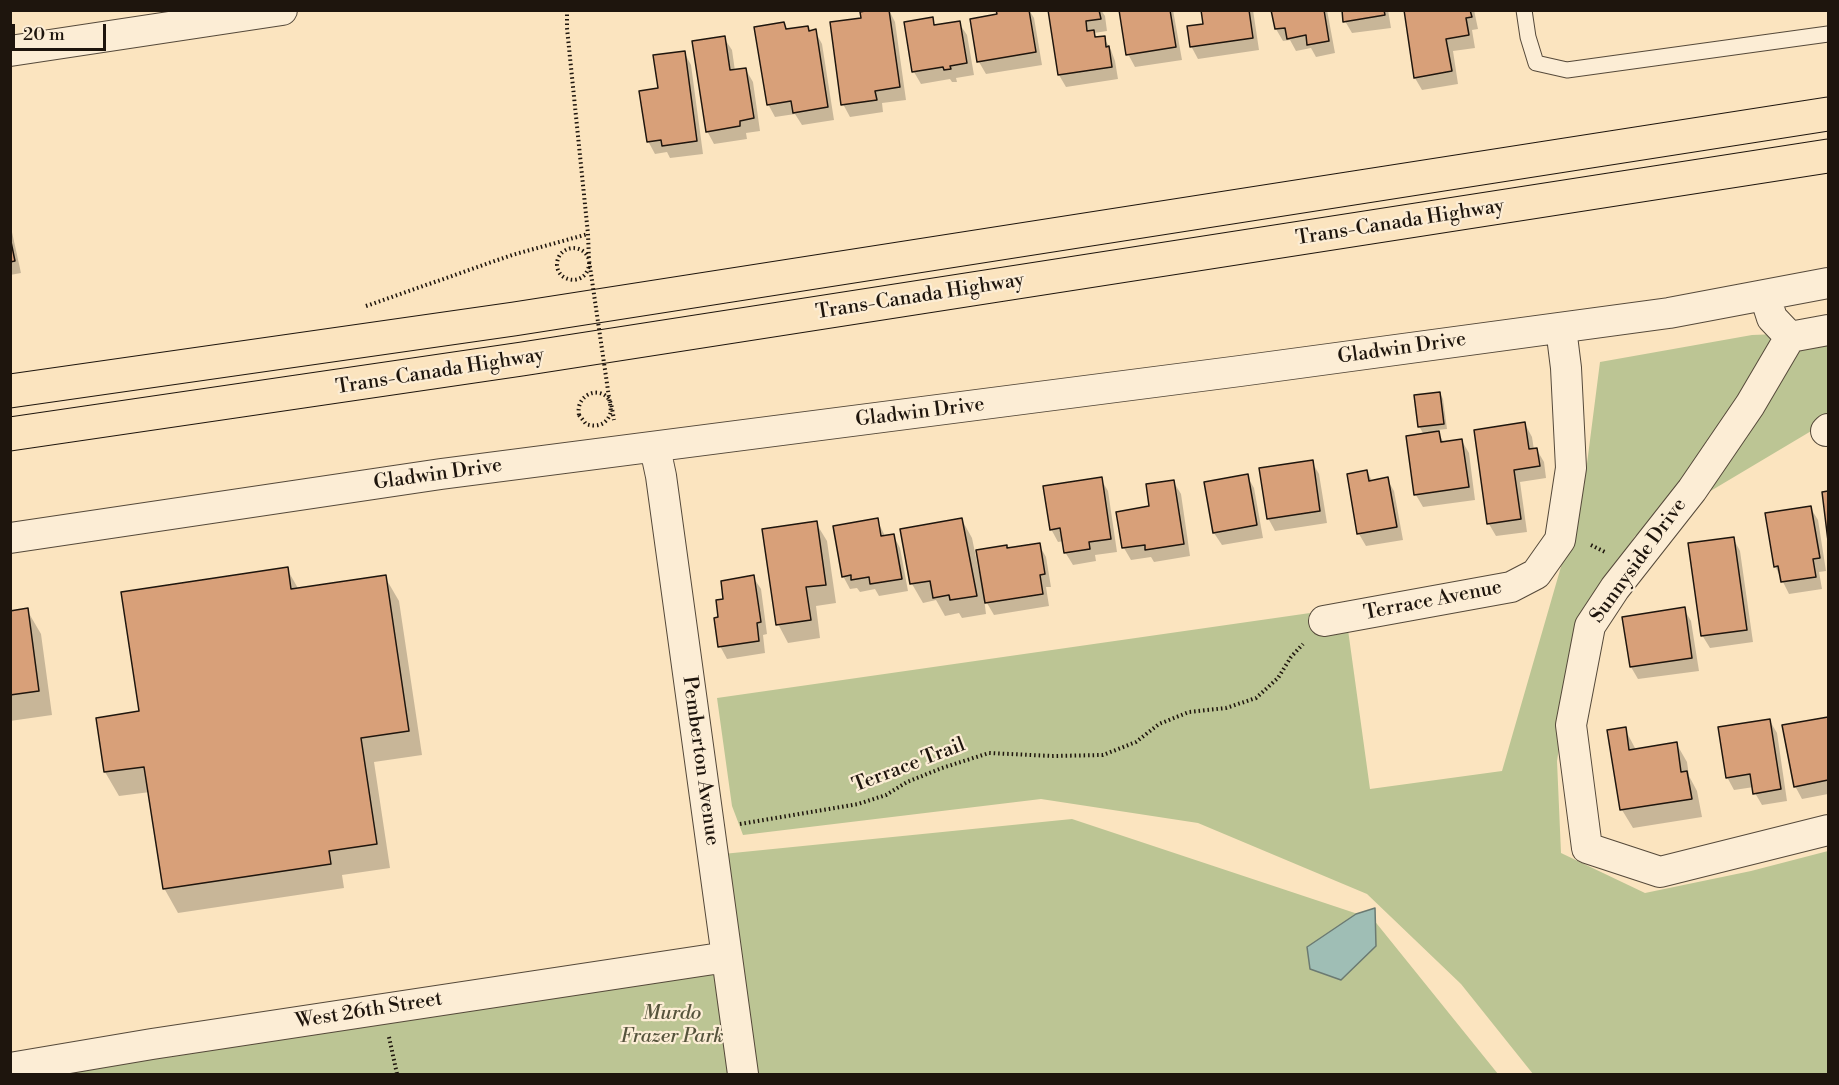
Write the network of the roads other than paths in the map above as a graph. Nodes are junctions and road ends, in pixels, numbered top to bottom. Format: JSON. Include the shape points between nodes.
{"nodes":[{"id":1,"x":282,"y":10,"type":"edge"},
{"id":2,"x":1524,"y":10,"type":"edge"},
{"id":3,"x":1828,"y":34,"type":"edge"},
{"id":4,"x":10,"y":51,"type":"edge"},
{"id":5,"x":1828,"y":95,"type":"edge"},
{"id":6,"x":1828,"y":114,"type":"edge"},
{"id":7,"x":1828,"y":156,"type":"edge"},
{"id":8,"x":1479,"y":169,"type":"junction"},
{"id":9,"x":1828,"y":283,"type":"edge"},
{"id":10,"x":1765,"y":296,"type":"junction"},
{"id":11,"x":1561,"y":328,"type":"junction"},
{"id":12,"x":1828,"y":330,"type":"edge"},
{"id":13,"x":1790,"y":337,"type":"junction"},
{"id":14,"x":10,"y":391,"type":"edge"},
{"id":15,"x":10,"y":435,"type":"edge"},
{"id":16,"x":655,"y":448,"type":"junction"},
{"id":17,"x":10,"y":538,"type":"edge"},
{"id":18,"x":1324,"y":621,"type":"road end"},
{"id":19,"x":1828,"y":830,"type":"edge"},
{"id":20,"x":727,"y":957,"type":"junction"},
{"id":21,"x":10,"y":1068,"type":"edge"},
{"id":22,"x":743,"y":1074,"type":"edge"}],
"edges":[{"from":1,"to":4,"type":"street"},
{"from":2,"to":3,"type":"lane","via":[[1536,63],[1567,70]]},
{"from":5,"to":8,"type":"highway"},
{"from":6,"to":8,"type":"highway","name":"Trans-Canada Highway"},
{"from":7,"to":15,"type":"highway","name":"Trans-Canada Highway","via":[[499,363]]},
{"from":8,"to":14,"type":"highway","name":"Trans-Canada Highway","via":[[514,320]]},
{"from":9,"to":10,"type":"street","name":"Gladwin Drive"},
{"from":10,"to":11,"type":"street","name":"Gladwin Drive"},
{"from":10,"to":13,"type":"street","via":[[1772,318]]},
{"from":11,"to":16,"type":"street","name":"Gladwin Drive"},
{"from":11,"to":18,"type":"street","name":"Terrace Avenue","via":[[1571,468],[1560,540],[1536,574],[1511,586]]},
{"from":12,"to":13,"type":"street"},
{"from":13,"to":19,"type":"street","name":"Sunnyside Drive","via":[[1705,471],[1590,626],[1571,725],[1587,848],[1660,872]]},
{"from":16,"to":17,"type":"street","name":"Gladwin Drive","via":[[441,474]]},
{"from":16,"to":20,"type":"street","name":"Pemberton Avenue","via":[[662,476]]},
{"from":20,"to":21,"type":"street","name":"West 26th Street"},
{"from":20,"to":22,"type":"street","name":"Pemberton Avenue"}]}
